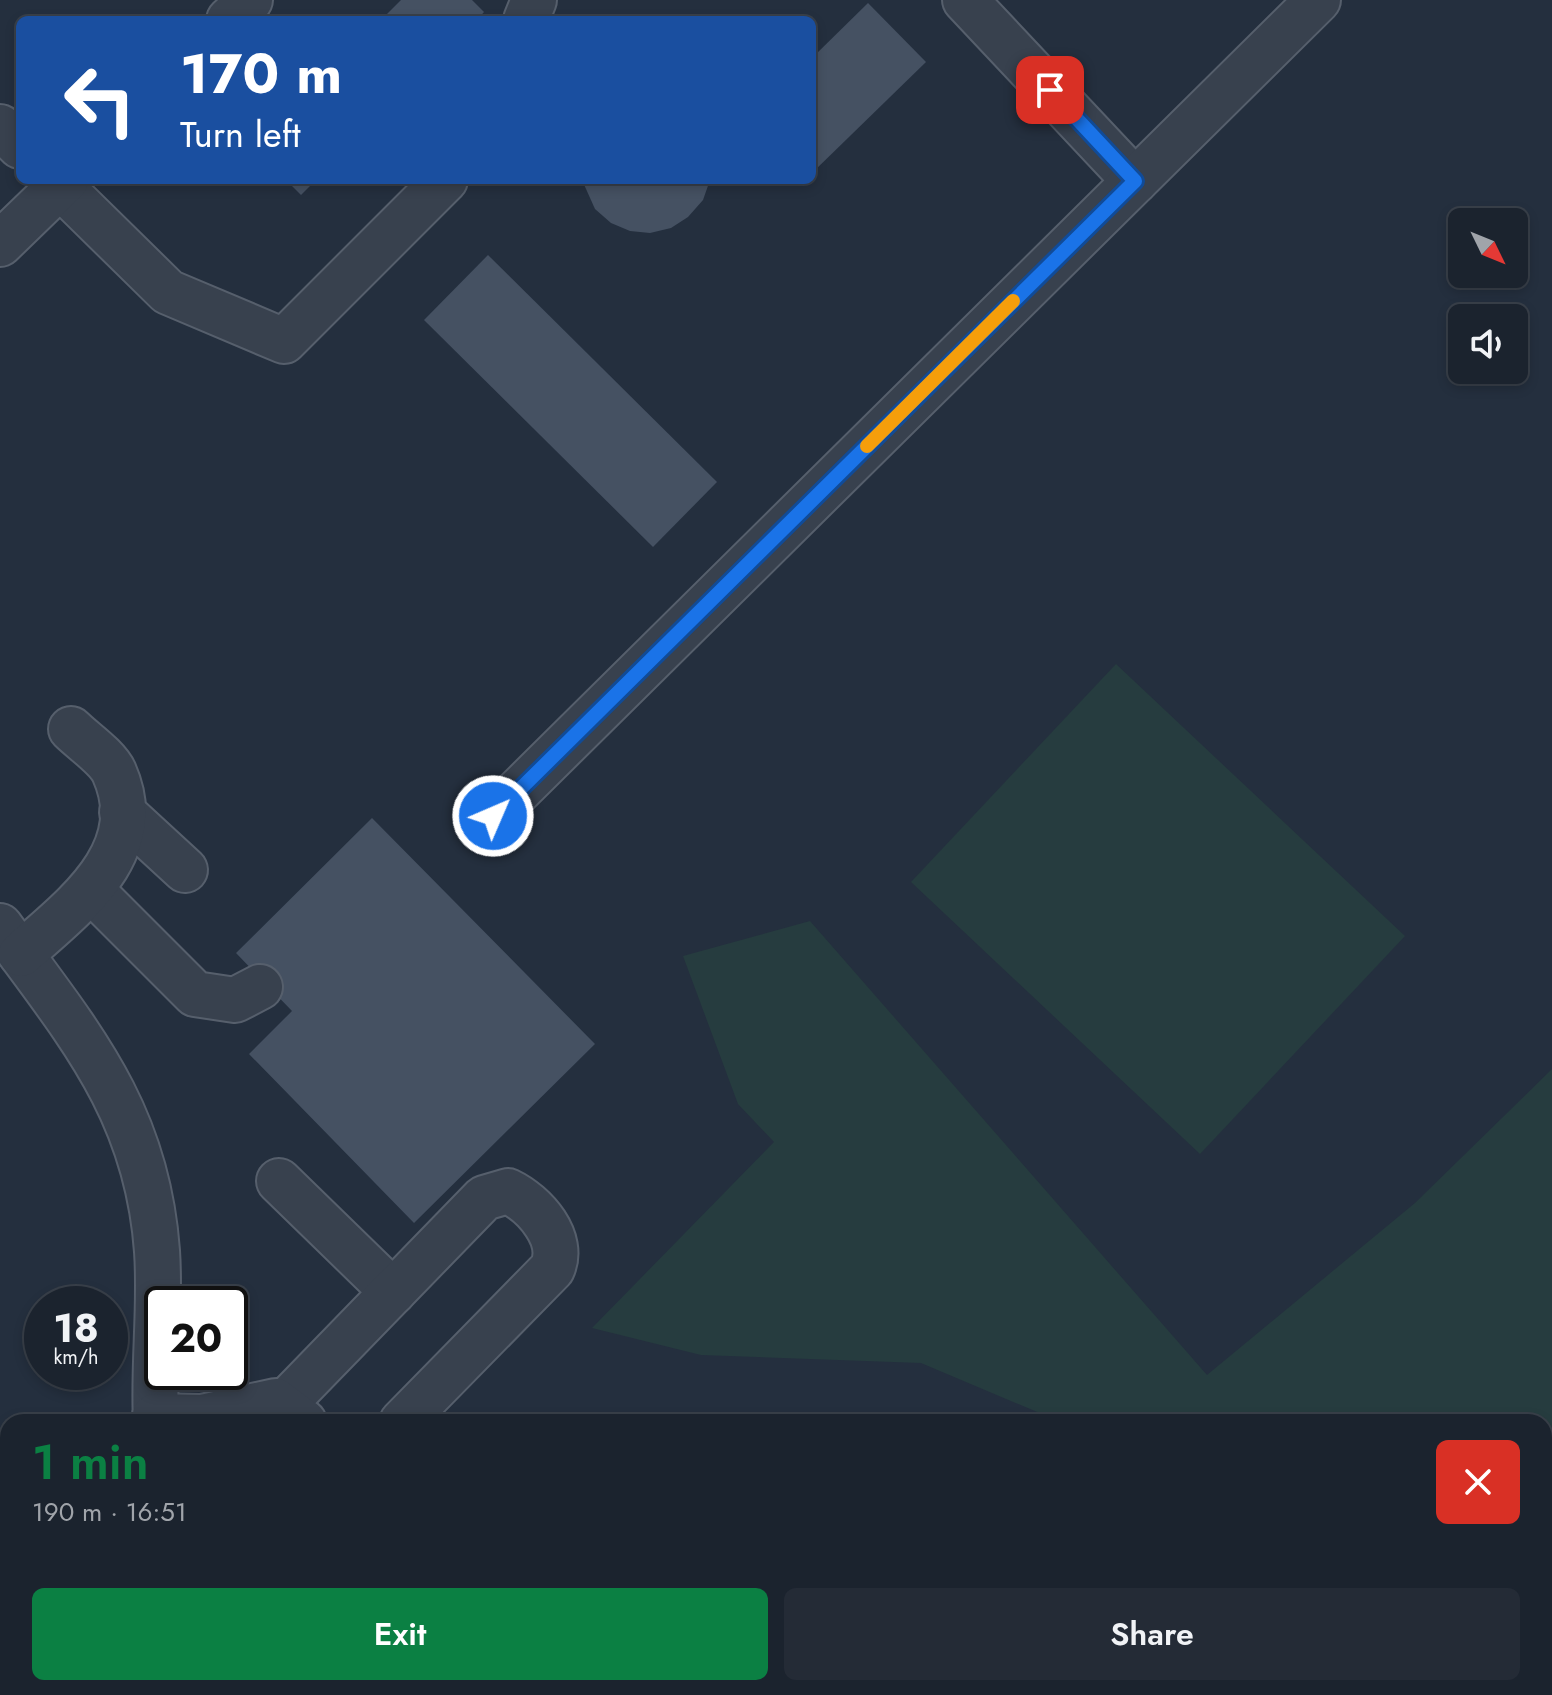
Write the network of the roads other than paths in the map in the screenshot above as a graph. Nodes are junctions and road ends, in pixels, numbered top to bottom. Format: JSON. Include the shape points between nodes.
{"nodes":[{"id":1,"x":250,"y":0,"type":"edge"},
{"id":2,"x":965,"y":0,"type":"edge"},
{"id":3,"x":1318,"y":0,"type":"edge"},
{"id":4,"x":233,"y":16,"type":"edge"},
{"id":5,"x":0,"y":127,"type":"edge"},
{"id":6,"x":16,"y":142,"type":"edge"},
{"id":7,"x":1135,"y":181,"type":"junction"},
{"id":8,"x":58,"y":184,"type":"edge"},
{"id":9,"x":62,"y":184,"type":"edge"},
{"id":10,"x":441,"y":184,"type":"edge"},
{"id":11,"x":0,"y":244,"type":"edge"},
{"id":12,"x":71,"y":729,"type":"dead end"},
{"id":13,"x":122,"y":812,"type":"junction"},
{"id":14,"x":493,"y":816,"type":"dead end"},
{"id":15,"x":185,"y":870,"type":"dead end"},
{"id":16,"x":92,"y":891,"type":"junction"},
{"id":17,"x":10,"y":940,"type":"edge"},
{"id":18,"x":260,"y":987,"type":"dead end"},
{"id":19,"x":279,"y":1181,"type":"dead end"},
{"id":20,"x":393,"y":1292,"type":"junction"},
{"id":21,"x":156,"y":1414,"type":"edge"},
{"id":22,"x":216,"y":1414,"type":"edge"},
{"id":23,"x":294,"y":1414,"type":"edge"},
{"id":24,"x":410,"y":1414,"type":"edge"}],
"edges":[{"from":1,"to":4,"type":"street"},
{"from":2,"to":7,"type":"street"},
{"from":3,"to":7,"type":"street"},
{"from":5,"to":6,"type":"street"},
{"from":7,"to":14,"type":"street"},
{"from":8,"to":11,"type":"street"},
{"from":9,"to":10,"type":"street","via":[[168,292],[284,341]]},
{"from":12,"to":13,"type":"street","via":[[114,771]]},
{"from":13,"to":15,"type":"street"},
{"from":13,"to":16,"type":"street","via":[[114,856]]},
{"from":16,"to":17,"type":"street"},
{"from":16,"to":18,"type":"street","via":[[195,994],[235,1000]]},
{"from":17,"to":21,"type":"street","via":[[99,1061],[140,1158],[157,1250]]},
{"from":19,"to":20,"type":"street"},
{"from":20,"to":23,"type":"street"},
{"from":20,"to":24,"type":"street","via":[[484,1198],[497,1192],[520,1197],[554,1236],[558,1255],[552,1269]]},
{"from":22,"to":23,"type":"street","via":[[276,1401]]}]}
